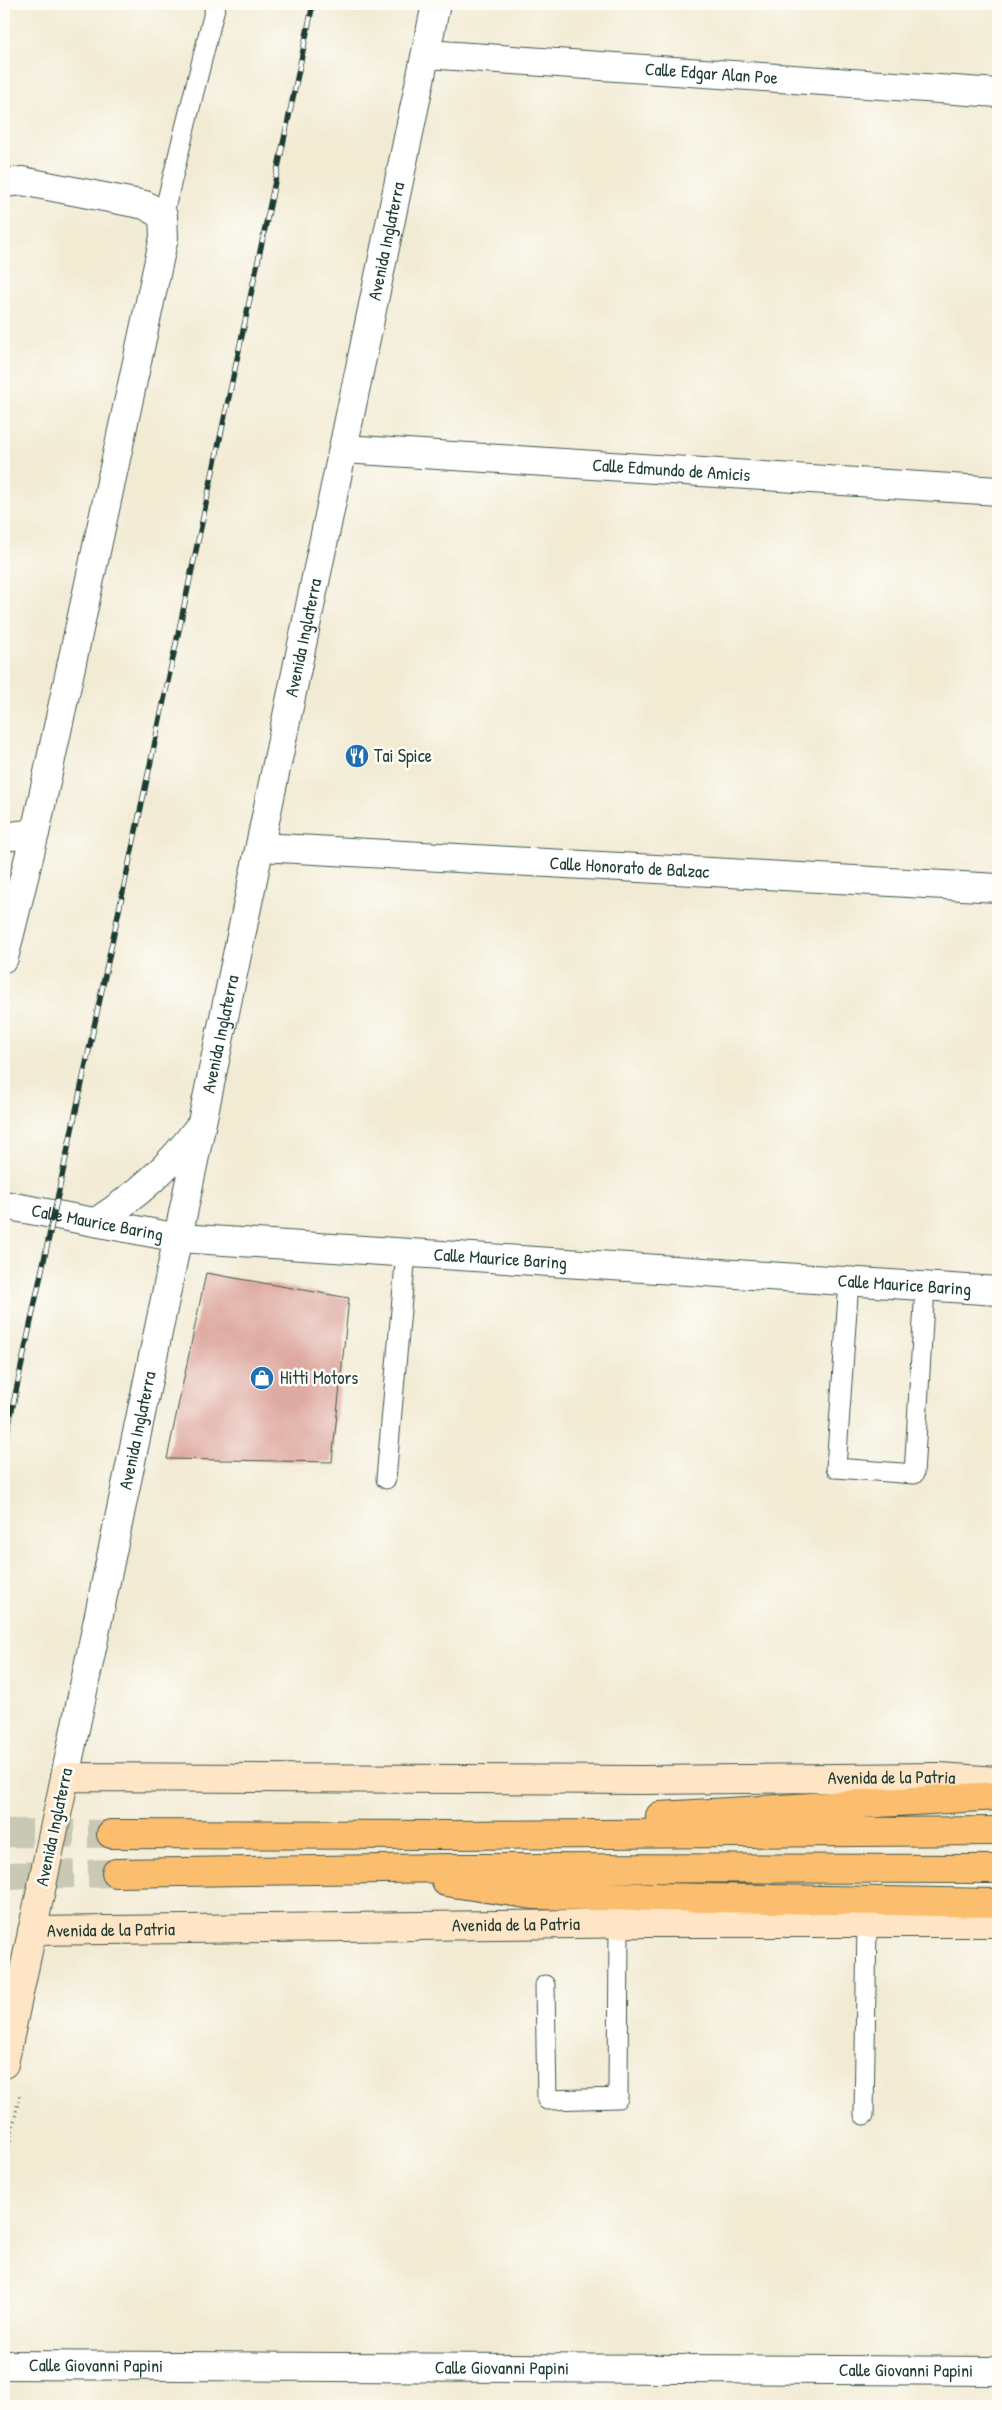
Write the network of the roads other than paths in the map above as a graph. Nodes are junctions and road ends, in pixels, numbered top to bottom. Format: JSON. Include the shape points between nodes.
{"nodes":[{"id":1,"x":216,"y":4,"type":"edge"},
{"id":2,"x":436,"y":4,"type":"edge"},
{"id":3,"x":426,"y":54,"type":"junction"},
{"id":4,"x":998,"y":93,"type":"edge"},
{"id":5,"x":4,"y":183,"type":"edge"},
{"id":6,"x":163,"y":216,"type":"junction"},
{"id":7,"x":344,"y":449,"type":"junction"},
{"id":8,"x":998,"y":491,"type":"edge"},
{"id":9,"x":35,"y":833,"type":"junction"},
{"id":10,"x":4,"y":837,"type":"edge"},
{"id":11,"x":261,"y":847,"type":"junction"},
{"id":12,"x":998,"y":888,"type":"edge"},
{"id":13,"x":4,"y":958,"type":"edge"},
{"id":14,"x":204,"y":1120,"type":"junction"},
{"id":15,"x":4,"y":1205,"type":"edge"},
{"id":16,"x":96,"y":1222,"type":"junction"},
{"id":17,"x":179,"y":1238,"type":"junction"},
{"id":18,"x":406,"y":1253,"type":"junction"},
{"id":19,"x":849,"y":1281,"type":"junction"},
{"id":20,"x":925,"y":1287,"type":"junction"},
{"id":21,"x":998,"y":1292,"type":"edge"},
{"id":22,"x":386,"y":1479,"type":"dead end"},
{"id":23,"x":65,"y":1777,"type":"junction"},
{"id":24,"x":998,"y":1781,"type":"edge"},
{"id":25,"x":998,"y":1796,"type":"edge"},
{"id":26,"x":998,"y":1831,"type":"edge"},
{"id":27,"x":111,"y":1834,"type":"tunnel mouth"},
{"id":28,"x":368,"y":1835,"type":"junction"},
{"id":29,"x":998,"y":1868,"type":"edge"},
{"id":30,"x":366,"y":1870,"type":"junction"},
{"id":31,"x":116,"y":1874,"type":"tunnel mouth"},
{"id":32,"x":998,"y":1903,"type":"edge"},
{"id":33,"x":619,"y":1923,"type":"junction"},
{"id":34,"x":998,"y":1923,"type":"edge"},
{"id":35,"x":867,"y":1924,"type":"junction"},
{"id":36,"x":32,"y":1930,"type":"junction"},
{"id":37,"x":545,"y":1985,"type":"dead end"},
{"id":38,"x":4,"y":2064,"type":"edge"},
{"id":39,"x":864,"y":2114,"type":"dead end"},
{"id":40,"x":4,"y":2365,"type":"edge"},
{"id":41,"x":998,"y":2371,"type":"edge"}],
"edges":[{"from":1,"to":6,"type":"lane"},
{"from":2,"to":3,"type":"street","name":"Avenida Inglaterra"},
{"from":3,"to":4,"type":"street","name":"Calle Edgar Alan Poe"},
{"from":3,"to":7,"type":"street","name":"Avenida Inglaterra"},
{"from":5,"to":6,"type":"street","via":[[22,182],[145,205]]},
{"from":6,"to":9,"type":"street","via":[[164,237]]},
{"from":7,"to":8,"type":"street","name":"Calle Edmundo de Amicis"},
{"from":7,"to":11,"type":"street","name":"Avenida Inglaterra"},
{"from":9,"to":10,"type":"street"},
{"from":9,"to":13,"type":"street"},
{"from":11,"to":12,"type":"street","name":"Calle Honorato de Balzac"},
{"from":11,"to":14,"type":"street","name":"Avenida Inglaterra"},
{"from":14,"to":16,"type":"street","via":[[148,1185]]},
{"from":14,"to":17,"type":"street","name":"Avenida Inglaterra"},
{"from":15,"to":16,"type":"street","name":"Calle Maurice Baring"},
{"from":16,"to":17,"type":"street","name":"Calle Maurice Baring"},
{"from":17,"to":18,"type":"street","name":"Calle Maurice Baring"},
{"from":17,"to":23,"type":"street","name":"Avenida Inglaterra"},
{"from":18,"to":19,"type":"street","name":"Calle Maurice Baring"},
{"from":18,"to":22,"type":"lane"},
{"from":19,"to":20,"type":"street","name":"Calle Maurice Baring"},
{"from":19,"to":20,"type":"lane","via":[[836,1468],[914,1474]]},
{"from":20,"to":21,"type":"street","name":"Calle Maurice Baring"},
{"from":23,"to":24,"type":"street","name":"Avenida de la Patria","via":[[650,1780],[939,1777]]},
{"from":23,"to":36,"type":"street","name":"Avenida Inglaterra"},
{"from":25,"to":28,"type":"main road"},
{"from":26,"to":28,"type":"main road"},
{"from":27,"to":28,"type":"main road"},
{"from":29,"to":30,"type":"main road"},
{"from":30,"to":31,"type":"main road"},
{"from":30,"to":32,"type":"main road","via":[[533,1895]]},
{"from":33,"to":35,"type":"street","name":"Avenida de la Patria"},
{"from":33,"to":36,"type":"street","name":"Avenida de la Patria"},
{"from":33,"to":37,"type":"lane","via":[[618,2098],[547,2100]]},
{"from":34,"to":35,"type":"street","name":"Avenida de la Patria"},
{"from":35,"to":39,"type":"lane"},
{"from":36,"to":38,"type":"street","name":"Avenida Inglaterra"},
{"from":40,"to":41,"type":"street","name":"Calle Giovanni Papini"}]}
